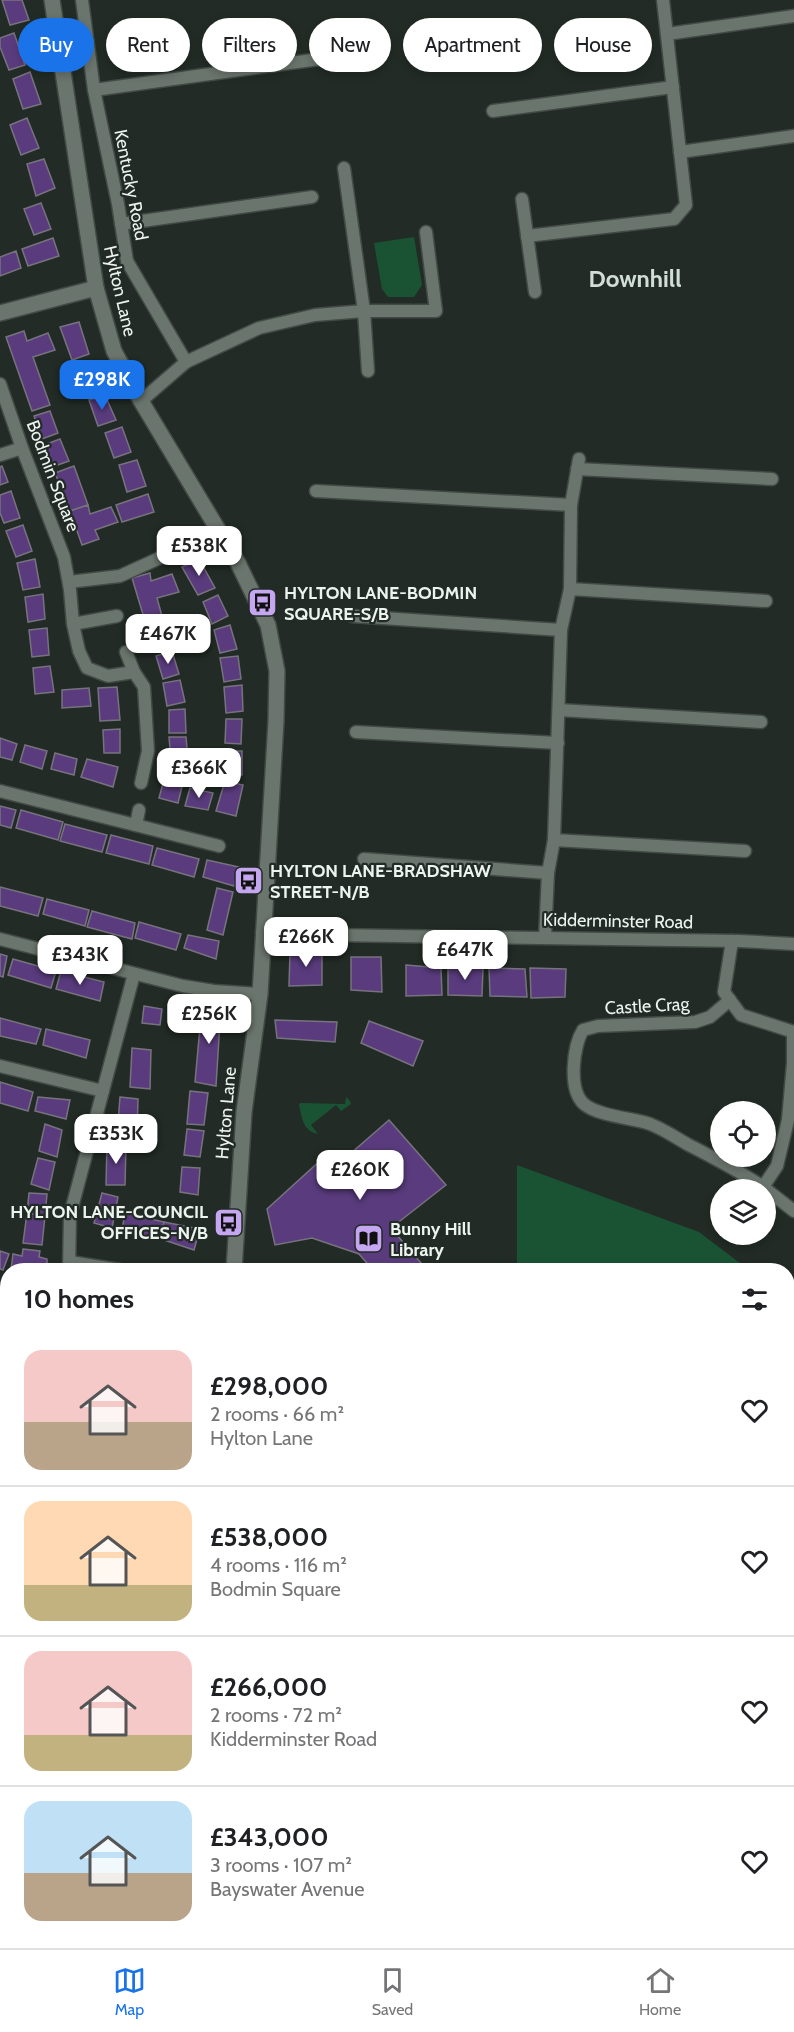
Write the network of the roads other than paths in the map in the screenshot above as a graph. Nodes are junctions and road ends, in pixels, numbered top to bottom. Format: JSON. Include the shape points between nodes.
{"nodes":[{"id":1,"x":52,"y":0,"type":"edge"},
{"id":2,"x":82,"y":0,"type":"edge"},
{"id":3,"x":663,"y":0,"type":"edge"},
{"id":4,"x":794,"y":16,"type":"edge"},
{"id":5,"x":667,"y":34,"type":"junction"},
{"id":6,"x":309,"y":60,"type":"edge"},
{"id":7,"x":673,"y":87,"type":"junction"},
{"id":8,"x":94,"y":90,"type":"junction"},
{"id":9,"x":493,"y":111,"type":"dead end"},
{"id":10,"x":794,"y":136,"type":"edge"},
{"id":11,"x":680,"y":152,"type":"junction"},
{"id":12,"x":344,"y":168,"type":"dead end"},
{"id":13,"x":312,"y":197,"type":"dead end"},
{"id":14,"x":522,"y":199,"type":"dead end"},
{"id":15,"x":121,"y":224,"type":"junction"},
{"id":16,"x":426,"y":232,"type":"dead end"},
{"id":17,"x":527,"y":236,"type":"junction"},
{"id":18,"x":96,"y":288,"type":"junction"},
{"id":19,"x":534,"y":292,"type":"dead end"},
{"id":20,"x":364,"y":311,"type":"junction"},
{"id":21,"x":0,"y":314,"type":"edge"},
{"id":22,"x":186,"y":362,"type":"junction"},
{"id":23,"x":368,"y":370,"type":"dead end"},
{"id":24,"x":0,"y":384,"type":"edge"},
{"id":25,"x":141,"y":401,"type":"junction"},
{"id":26,"x":21,"y":448,"type":"junction"},
{"id":27,"x":0,"y":455,"type":"edge"},
{"id":28,"x":772,"y":478,"type":"dead end"},
{"id":29,"x":316,"y":491,"type":"dead end"},
{"id":30,"x":571,"y":505,"type":"junction"},
{"id":31,"x":175,"y":550,"type":"dead end"},
{"id":32,"x":69,"y":582,"type":"junction"},
{"id":33,"x":570,"y":589,"type":"junction"},
{"id":34,"x":766,"y":601,"type":"dead end"},
{"id":35,"x":117,"y":616,"type":"dead end"},
{"id":36,"x":352,"y":616,"type":"dead end"},
{"id":37,"x":73,"y":624,"type":"junction"},
{"id":38,"x":561,"y":630,"type":"junction"},
{"id":39,"x":126,"y":652,"type":"dead end"},
{"id":40,"x":134,"y":672,"type":"junction"},
{"id":41,"x":559,"y":711,"type":"junction"},
{"id":42,"x":760,"y":722,"type":"dead end"},
{"id":43,"x":356,"y":732,"type":"dead end"},
{"id":44,"x":558,"y":743,"type":"junction"},
{"id":45,"x":141,"y":783,"type":"dead end"},
{"id":46,"x":0,"y":791,"type":"edge"},
{"id":47,"x":139,"y":810,"type":"dead end"},
{"id":48,"x":136,"y":825,"type":"junction"},
{"id":49,"x":554,"y":840,"type":"junction"},
{"id":50,"x":219,"y":846,"type":"dead end"},
{"id":51,"x":745,"y":851,"type":"dead end"},
{"id":52,"x":364,"y":859,"type":"dead end"},
{"id":53,"x":548,"y":873,"type":"junction"},
{"id":54,"x":262,"y":932,"type":"junction"},
{"id":55,"x":545,"y":938,"type":"junction"},
{"id":56,"x":0,"y":939,"type":"edge"},
{"id":57,"x":732,"y":941,"type":"junction"},
{"id":58,"x":794,"y":944,"type":"edge"},
{"id":59,"x":134,"y":974,"type":"junction"},
{"id":60,"x":260,"y":994,"type":"junction"},
{"id":61,"x":730,"y":1000,"type":"junction"},
{"id":62,"x":793,"y":1032,"type":"edge"},
{"id":63,"x":0,"y":1066,"type":"edge"},
{"id":64,"x":103,"y":1091,"type":"junction"},
{"id":65,"x":751,"y":1179,"type":"edge"},
{"id":66,"x":768,"y":1179,"type":"edge"},
{"id":67,"x":776,"y":1197,"type":"edge"},
{"id":68,"x":794,"y":1211,"type":"edge"},
{"id":69,"x":70,"y":1263,"type":"edge"},
{"id":70,"x":234,"y":1263,"type":"edge"}],
"edges":[{"from":1,"to":18,"type":"street","name":"Hylton Lane"},
{"from":2,"to":8,"type":"street","name":"Kentucky Road"},
{"from":3,"to":5,"type":"street"},
{"from":4,"to":5,"type":"street"},
{"from":5,"to":7,"type":"street"},
{"from":6,"to":8,"type":"street"},
{"from":7,"to":9,"type":"street"},
{"from":7,"to":11,"type":"street"},
{"from":8,"to":15,"type":"street","name":"Kentucky Road"},
{"from":10,"to":11,"type":"street"},
{"from":11,"to":17,"type":"street","via":[[686,205],[674,219]]},
{"from":12,"to":20,"type":"street"},
{"from":13,"to":15,"type":"street"},
{"from":14,"to":17,"type":"street"},
{"from":15,"to":22,"type":"street","name":"Kentucky Road","via":[[127,261]]},
{"from":16,"to":20,"type":"street","via":[[436,311]]},
{"from":17,"to":19,"type":"street"},
{"from":18,"to":21,"type":"street"},
{"from":18,"to":25,"type":"street","name":"Hylton Lane","via":[[114,351]]},
{"from":20,"to":22,"type":"street","via":[[315,315],[259,328]]},
{"from":20,"to":23,"type":"street"},
{"from":22,"to":25,"type":"street"},
{"from":24,"to":26,"type":"street","name":"Bodmin Square"},
{"from":25,"to":54,"type":"street","name":"Hylton Lane","via":[[238,563],[268,625],[277,681]]},
{"from":26,"to":27,"type":"street"},
{"from":26,"to":32,"type":"street","name":"Bodmin Square","via":[[64,557]]},
{"from":28,"to":30,"type":"street","via":[[578,464]]},
{"from":29,"to":30,"type":"street"},
{"from":30,"to":33,"type":"street"},
{"from":31,"to":32,"type":"street","via":[[120,576]]},
{"from":32,"to":37,"type":"street","name":"Bodmin Square"},
{"from":33,"to":34,"type":"street"},
{"from":33,"to":38,"type":"street"},
{"from":35,"to":37,"type":"street"},
{"from":36,"to":38,"type":"street"},
{"from":37,"to":40,"type":"street","name":"Bodmin Square","via":[[87,668],[108,676]]},
{"from":38,"to":41,"type":"street"},
{"from":39,"to":40,"type":"street"},
{"from":40,"to":45,"type":"street","via":[[144,687],[147,730],[148,751]]},
{"from":41,"to":42,"type":"street"},
{"from":41,"to":44,"type":"street"},
{"from":43,"to":44,"type":"street"},
{"from":44,"to":49,"type":"street"},
{"from":46,"to":48,"type":"street"},
{"from":47,"to":48,"type":"street"},
{"from":48,"to":50,"type":"street"},
{"from":49,"to":51,"type":"street"},
{"from":49,"to":53,"type":"street"},
{"from":52,"to":53,"type":"street"},
{"from":53,"to":55,"type":"street"},
{"from":54,"to":55,"type":"street","name":"Kidderminster Road"},
{"from":54,"to":60,"type":"street","name":"Hylton Lane"},
{"from":55,"to":57,"type":"street","name":"Kidderminster Road"},
{"from":56,"to":59,"type":"street"},
{"from":57,"to":58,"type":"street","name":"Kidderminster Road"},
{"from":57,"to":61,"type":"street","via":[[724,992]]},
{"from":59,"to":60,"type":"street","via":[[214,991]]},
{"from":59,"to":64,"type":"street"},
{"from":60,"to":70,"type":"street","name":"Hylton Lane","via":[[244,1112]]},
{"from":61,"to":62,"type":"street","via":[[741,1016]]},
{"from":61,"to":65,"type":"street","name":"Castle Crag","via":[[710,1017],[695,1022],[583,1030],[575,1050],[575,1082],[585,1105],[651,1124]]},
{"from":62,"to":66,"type":"street","via":[[788,1120],[777,1166]]},
{"from":63,"to":64,"type":"street"},
{"from":64,"to":69,"type":"street","via":[[70,1215]]},
{"from":67,"to":68,"type":"street"}]}
